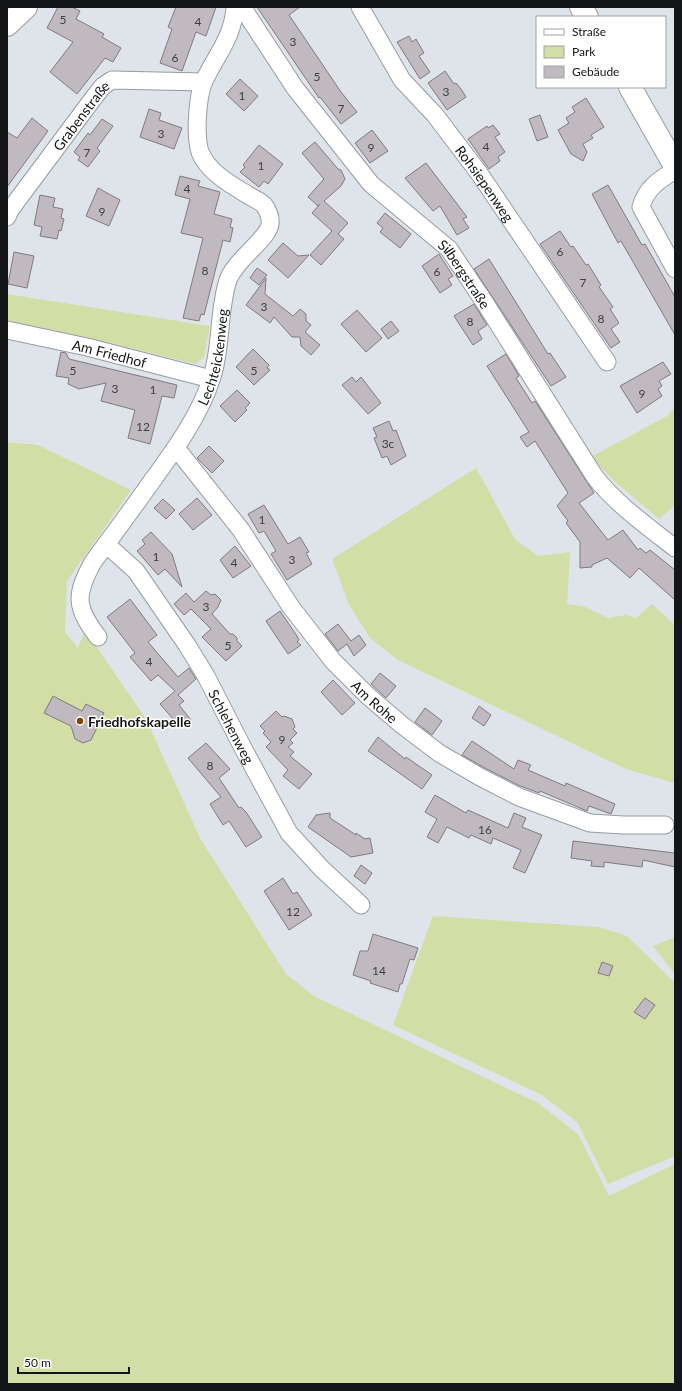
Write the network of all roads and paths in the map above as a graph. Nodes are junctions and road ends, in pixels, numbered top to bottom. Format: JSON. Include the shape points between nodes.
{"nodes":[{"id":1,"x":26,"y":7,"type":"edge"},
{"id":2,"x":235,"y":7,"type":"edge"},
{"id":3,"x":242,"y":7,"type":"edge"},
{"id":4,"x":360,"y":7,"type":"edge"},
{"id":5,"x":581,"y":7,"type":"edge"},
{"id":6,"x":586,"y":16,"type":"edge"},
{"id":7,"x":7,"y":25,"type":"edge"},
{"id":8,"x":203,"y":82,"type":"junction"},
{"id":9,"x":631,"y":88,"type":"edge"},
{"id":10,"x":675,"y":166,"type":"edge"},
{"id":11,"x":675,"y":170,"type":"edge"},
{"id":12,"x":7,"y":217,"type":"edge"},
{"id":13,"x":675,"y":269,"type":"edge"},
{"id":14,"x":7,"y":330,"type":"edge"},
{"id":15,"x":608,"y":362,"type":"dead end"},
{"id":16,"x":211,"y":379,"type":"junction"},
{"id":17,"x":176,"y":448,"type":"junction"},
{"id":18,"x":106,"y":544,"type":"junction"},
{"id":19,"x":675,"y":548,"type":"edge"},
{"id":20,"x":98,"y":637,"type":"dead end"},
{"id":21,"x":665,"y":825,"type":"dead end"},
{"id":22,"x":361,"y":904,"type":"dead end"}],
"edges":[{"from":1,"to":7,"type":"main road"},
{"from":2,"to":8,"type":"street","via":[[227,38]]},
{"from":3,"to":19,"type":"street","name":"Silbergstraße","via":[[295,88],[371,184],[449,249],[595,478],[624,508]]},
{"from":4,"to":15,"type":"street","name":"Rohsiepenweg","via":[[402,80],[435,115],[479,173]]},
{"from":5,"to":6,"type":"main road"},
{"from":8,"to":12,"type":"street","name":"Grabenstraße","via":[[112,80],[103,86]]},
{"from":8,"to":16,"type":"street","name":"Lechteickenweg","via":[[196,131],[201,153],[220,178],[264,206],[270,215],[270,225],[266,233],[241,259],[228,280],[216,363]]},
{"from":9,"to":10,"type":"main road"},
{"from":11,"to":13,"type":"street","via":[[654,183],[643,198],[641,207]]},
{"from":14,"to":16,"type":"street","name":"Am Friedhof","via":[[95,349]]},
{"from":16,"to":17,"type":"street","name":"Lechteickenweg","via":[[192,421]]},
{"from":17,"to":18,"type":"street","name":"Lechteickenweg"},
{"from":17,"to":21,"type":"street","name":"Am Rohe","via":[[241,530],[291,607],[333,661],[402,725],[439,753],[519,797],[590,822]]},
{"from":18,"to":20,"type":"street","name":"Lechteickenweg","via":[[83,580],[80,595],[80,608],[85,620]]},
{"from":18,"to":22,"type":"street","name":"Schlehenweg","via":[[136,571],[187,645],[289,833],[322,870]]}]}
